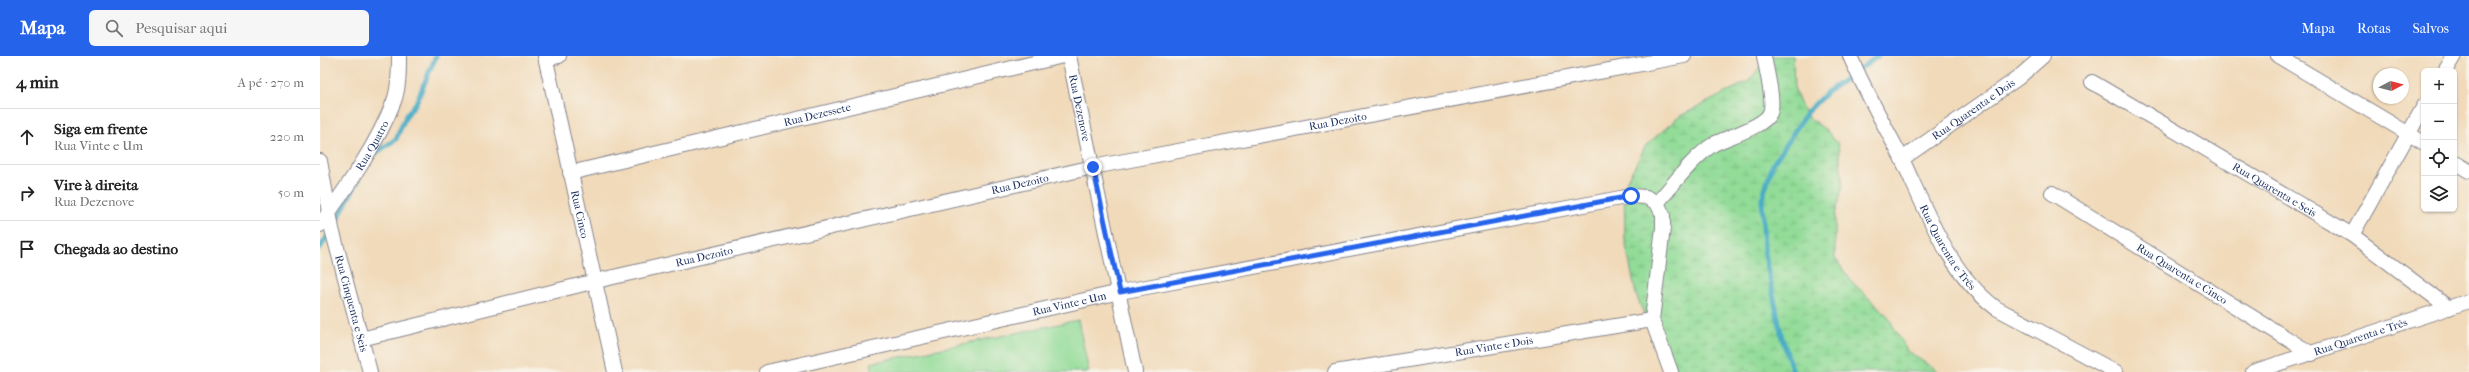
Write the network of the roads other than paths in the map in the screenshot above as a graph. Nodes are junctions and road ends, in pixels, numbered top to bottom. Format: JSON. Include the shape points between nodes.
{"nodes":[{"id":1,"x":399,"y":56,"type":"edge"},
{"id":2,"x":1063,"y":56,"type":"edge"},
{"id":3,"x":1069,"y":56,"type":"edge"},
{"id":4,"x":1684,"y":56,"type":"edge"},
{"id":5,"x":1764,"y":56,"type":"edge"},
{"id":6,"x":1850,"y":56,"type":"edge"},
{"id":7,"x":2043,"y":56,"type":"edge"},
{"id":8,"x":2278,"y":56,"type":"edge"},
{"id":9,"x":2454,"y":56,"type":"edge"},
{"id":10,"x":550,"y":57,"type":"edge"},
{"id":11,"x":2447,"y":68,"type":"edge"},
{"id":12,"x":2092,"y":82,"type":"dead end"},
{"id":13,"x":2421,"y":111,"type":"edge"},
{"id":14,"x":2408,"y":132,"type":"junction"},
{"id":15,"x":2421,"y":141,"type":"edge"},
{"id":16,"x":1902,"y":159,"type":"junction"},
{"id":17,"x":320,"y":161,"type":"edge"},
{"id":18,"x":2457,"y":164,"type":"edge"},
{"id":19,"x":1093,"y":167,"type":"junction"},
{"id":20,"x":2469,"y":171,"type":"edge"},
{"id":21,"x":570,"y":173,"type":"junction"},
{"id":22,"x":2052,"y":193,"type":"dead end"},
{"id":23,"x":1657,"y":203,"type":"junction"},
{"id":24,"x":330,"y":211,"type":"junction"},
{"id":25,"x":320,"y":225,"type":"edge"},
{"id":26,"x":2352,"y":235,"type":"junction"},
{"id":27,"x":596,"y":281,"type":"junction"},
{"id":28,"x":1120,"y":292,"type":"junction"},
{"id":29,"x":2469,"y":301,"type":"edge"},
{"id":30,"x":2449,"y":308,"type":"junction"},
{"id":31,"x":1652,"y":320,"type":"junction"},
{"id":32,"x":361,"y":339,"type":"junction"},
{"id":33,"x":2312,"y":354,"type":"junction"},
{"id":34,"x":370,"y":372,"type":"edge"},
{"id":35,"x":615,"y":372,"type":"edge"},
{"id":36,"x":767,"y":372,"type":"edge"},
{"id":37,"x":1135,"y":372,"type":"edge"},
{"id":38,"x":1335,"y":372,"type":"edge"},
{"id":39,"x":1671,"y":372,"type":"edge"},
{"id":40,"x":2116,"y":372,"type":"edge"},
{"id":41,"x":2253,"y":372,"type":"edge"}],
"edges":[{"from":1,"to":24,"type":"street","name":"Rua Quatro","via":[[395,100],[376,138]]},
{"from":2,"to":21,"type":"street","name":"Rua Dezessete"},
{"from":3,"to":19,"type":"street","name":"Rua Dezenove"},
{"from":4,"to":19,"type":"street","name":"Rua Dezoito"},
{"from":5,"to":23,"type":"street","via":[[1771,103],[1770,114],[1762,122],[1714,144],[1703,152]]},
{"from":6,"to":16,"type":"street","name":"Rua Quarenta e Três"},
{"from":7,"to":16,"type":"street","name":"Rua Quarenta e Dois","via":[[2018,78]]},
{"from":8,"to":14,"type":"street"},
{"from":9,"to":11,"type":"street"},
{"from":10,"to":21,"type":"street","name":"Rua Cinco"},
{"from":12,"to":26,"type":"street","name":"Rua Quarenta e Seis"},
{"from":13,"to":14,"type":"street"},
{"from":14,"to":15,"type":"street"},
{"from":14,"to":26,"type":"street"},
{"from":16,"to":40,"type":"street","name":"Rua Quarenta e Três","via":[[1952,260],[1980,295],[1996,308]]},
{"from":17,"to":24,"type":"street","name":"Rua Cinquenta e Seis"},
{"from":18,"to":20,"type":"street"},
{"from":19,"to":27,"type":"street","name":"Rua Dezoito"},
{"from":19,"to":28,"type":"street","name":"Rua Dezenove"},
{"from":21,"to":27,"type":"street","name":"Rua Cinco"},
{"from":22,"to":33,"type":"street","name":"Rua Quarenta e Cinco"},
{"from":23,"to":28,"type":"street","name":"Rua Vinte e Um","via":[[1646,197],[1631,196]]},
{"from":23,"to":31,"type":"street","via":[[1663,215],[1663,228]]},
{"from":24,"to":25,"type":"street","name":"Rua Quatro"},
{"from":24,"to":32,"type":"street","name":"Rua Cinquenta e Seis","via":[[332,229]]},
{"from":26,"to":30,"type":"street","name":"Rua Quarenta e Seis"},
{"from":27,"to":32,"type":"street","name":"Rua Dezoito"},
{"from":27,"to":35,"type":"street","name":"Rua Cinco"},
{"from":28,"to":36,"type":"street","name":"Rua Vinte e Um"},
{"from":28,"to":37,"type":"street","name":"Rua Dezenove"},
{"from":29,"to":30,"type":"street","name":"Rua Quarenta e Três"},
{"from":30,"to":33,"type":"street","name":"Rua Quarenta e Três"},
{"from":31,"to":38,"type":"street","name":"Rua Vinte e Dois"},
{"from":31,"to":39,"type":"street"},
{"from":32,"to":34,"type":"street","name":"Rua Cinquenta e Seis"},
{"from":33,"to":41,"type":"street","name":"Rua Quarenta e Três"}]}
